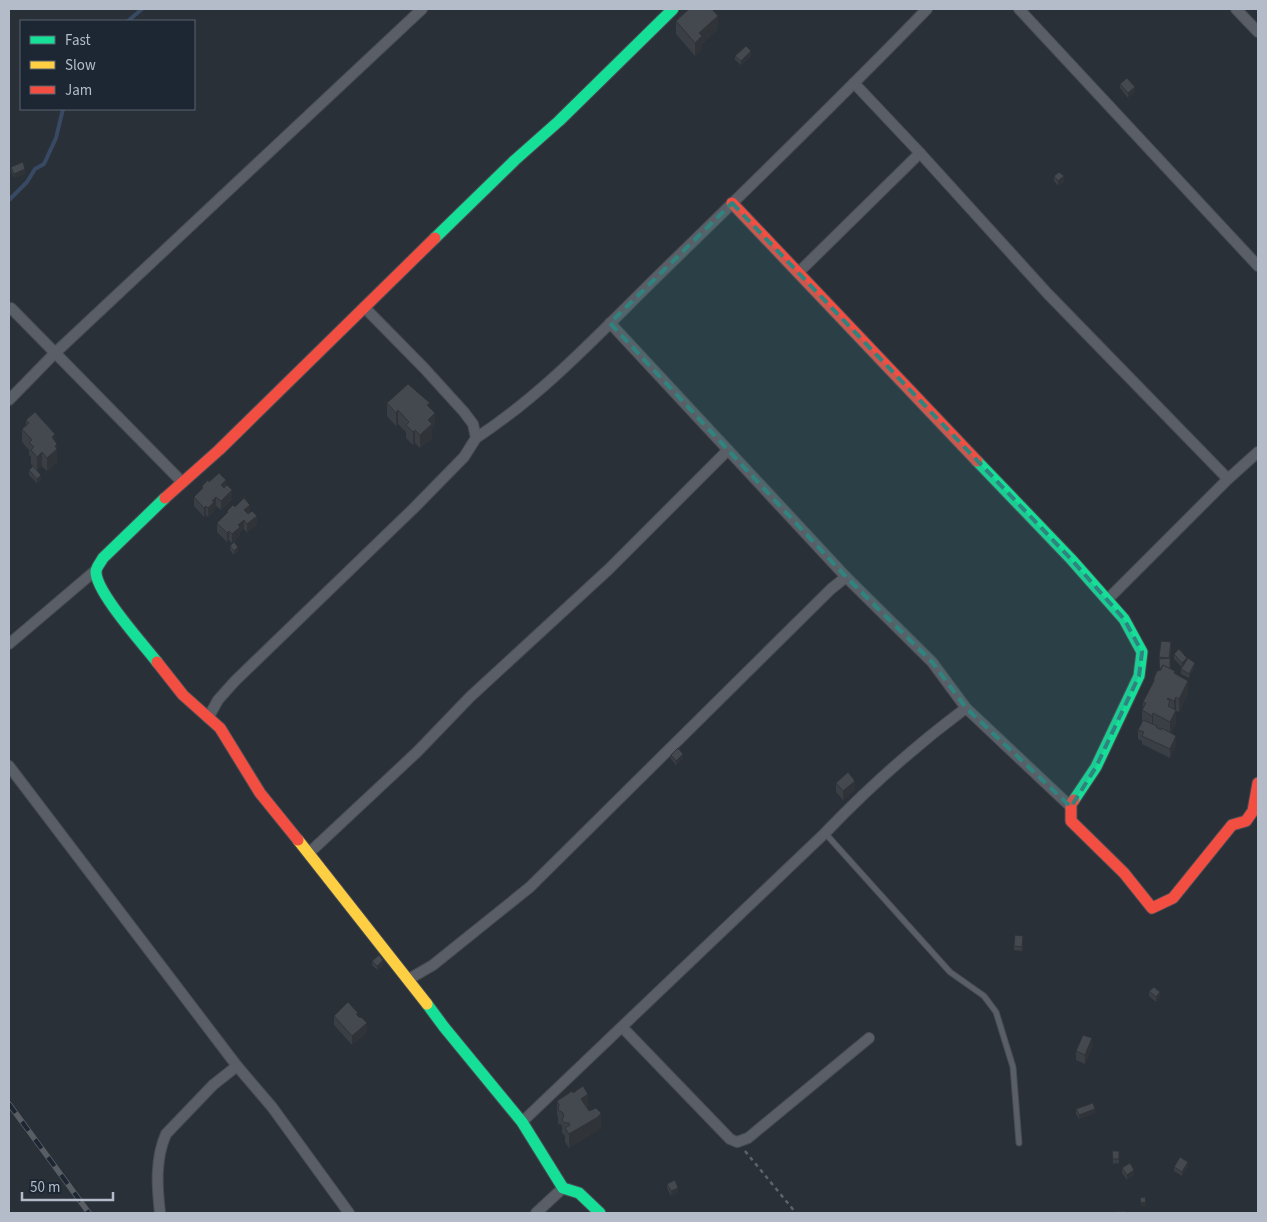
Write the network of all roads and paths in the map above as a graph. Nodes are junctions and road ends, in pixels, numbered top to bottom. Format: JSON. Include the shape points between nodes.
{"nodes":[{"id":1,"x":422,"y":9,"type":"edge"},
{"id":2,"x":674,"y":9,"type":"edge"},
{"id":3,"x":926,"y":9,"type":"edge"},
{"id":4,"x":1019,"y":9,"type":"edge"},
{"id":5,"x":1236,"y":9,"type":"edge"},
{"id":6,"x":1258,"y":32,"type":"edge"},
{"id":7,"x":854,"y":83,"type":"junction"},
{"id":8,"x":920,"y":153,"type":"junction"},
{"id":9,"x":732,"y":203,"type":"junction"},
{"id":10,"x":1258,"y":266,"type":"edge"},
{"id":11,"x":798,"y":273,"type":"junction"},
{"id":12,"x":11,"y":308,"type":"dead end"},
{"id":13,"x":365,"y":308,"type":"junction"},
{"id":14,"x":610,"y":323,"type":"junction"},
{"id":15,"x":55,"y":353,"type":"junction"},
{"id":16,"x":9,"y":400,"type":"edge"},
{"id":17,"x":476,"y":438,"type":"junction"},
{"id":18,"x":728,"y":450,"type":"junction"},
{"id":19,"x":1258,"y":452,"type":"edge"},
{"id":20,"x":1228,"y":479,"type":"junction"},
{"id":21,"x":182,"y":482,"type":"junction"},
{"id":22,"x":96,"y":570,"type":"junction"},
{"id":23,"x":846,"y":577,"type":"junction"},
{"id":24,"x":1107,"y":600,"type":"junction"},
{"id":25,"x":9,"y":644,"type":"edge"},
{"id":26,"x":966,"y":708,"type":"junction"},
{"id":27,"x":208,"y":718,"type":"junction"},
{"id":28,"x":9,"y":766,"type":"edge"},
{"id":29,"x":1258,"y":783,"type":"edge"},
{"id":30,"x":1071,"y":806,"type":"junction"},
{"id":31,"x":825,"y":832,"type":"junction"},
{"id":32,"x":309,"y":853,"type":"junction"},
{"id":33,"x":409,"y":979,"type":"junction"},
{"id":34,"x":622,"y":1027,"type":"junction"},
{"id":35,"x":869,"y":1038,"type":"dead end"},
{"id":36,"x":237,"y":1066,"type":"junction"},
{"id":37,"x":522,"y":1122,"type":"junction"},
{"id":38,"x":737,"y":1142,"type":"junction"},
{"id":39,"x":1019,"y":1143,"type":"dead end"},
{"id":40,"x":563,"y":1188,"type":"junction"},
{"id":41,"x":160,"y":1213,"type":"edge"},
{"id":42,"x":349,"y":1213,"type":"edge"},
{"id":43,"x":536,"y":1213,"type":"edge"},
{"id":44,"x":600,"y":1213,"type":"edge"},
{"id":45,"x":796,"y":1213,"type":"edge"}],
"edges":[{"from":1,"to":15,"type":"street"},
{"from":2,"to":13,"type":"street","via":[[559,121],[514,160]]},
{"from":3,"to":7,"type":"street"},
{"from":4,"to":10,"type":"street"},
{"from":5,"to":6,"type":"street"},
{"from":7,"to":8,"type":"street"},
{"from":7,"to":9,"type":"street"},
{"from":8,"to":11,"type":"street"},
{"from":8,"to":20,"type":"street","via":[[1048,294]]},
{"from":9,"to":11,"type":"street"},
{"from":9,"to":14,"type":"street"},
{"from":11,"to":24,"type":"street"},
{"from":12,"to":15,"type":"street"},
{"from":13,"to":17,"type":"street","via":[[464,412],[473,424]]},
{"from":13,"to":21,"type":"street"},
{"from":14,"to":17,"type":"street","via":[[552,380]]},
{"from":14,"to":18,"type":"street"},
{"from":15,"to":16,"type":"street"},
{"from":15,"to":21,"type":"street"},
{"from":17,"to":27,"type":"street","via":[[464,457],[420,502],[235,681],[218,700]]},
{"from":18,"to":23,"type":"street"},
{"from":18,"to":32,"type":"street","via":[[609,569],[470,697],[417,752]]},
{"from":19,"to":20,"type":"street"},
{"from":20,"to":24,"type":"street"},
{"from":21,"to":22,"type":"street","via":[[103,558]]},
{"from":22,"to":25,"type":"street"},
{"from":22,"to":27,"type":"street","via":[[98,583],[111,603],[183,696]]},
{"from":23,"to":26,"type":"street","via":[[932,662]]},
{"from":23,"to":33,"type":"street","via":[[530,887],[433,965]]},
{"from":24,"to":30,"type":"street","via":[[1124,619],[1142,652],[1139,676],[1096,767]]},
{"from":26,"to":30,"type":"street"},
{"from":26,"to":31,"type":"street","via":[[924,739]]},
{"from":27,"to":32,"type":"street","via":[[220,728],[260,793]]},
{"from":28,"to":36,"type":"street"},
{"from":29,"to":30,"type":"street","via":[[1253,811],[1246,821],[1232,825],[1173,898],[1152,908],[1124,873],[1072,821]]},
{"from":31,"to":34,"type":"street"},
{"from":31,"to":39,"type":"lane","via":[[950,972],[984,996],[996,1012],[1014,1067]]},
{"from":32,"to":33,"type":"street"},
{"from":33,"to":37,"type":"street"},
{"from":34,"to":37,"type":"street"},
{"from":34,"to":38,"type":"street","via":[[730,1139]]},
{"from":35,"to":38,"type":"street","via":[[748,1138]]},
{"from":36,"to":41,"type":"street","via":[[213,1085],[166,1134],[157,1171]]},
{"from":36,"to":42,"type":"street"},
{"from":37,"to":40,"type":"street"},
{"from":38,"to":45,"type":"path"},
{"from":40,"to":43,"type":"street"},
{"from":40,"to":44,"type":"street","via":[[579,1193]]}]}
